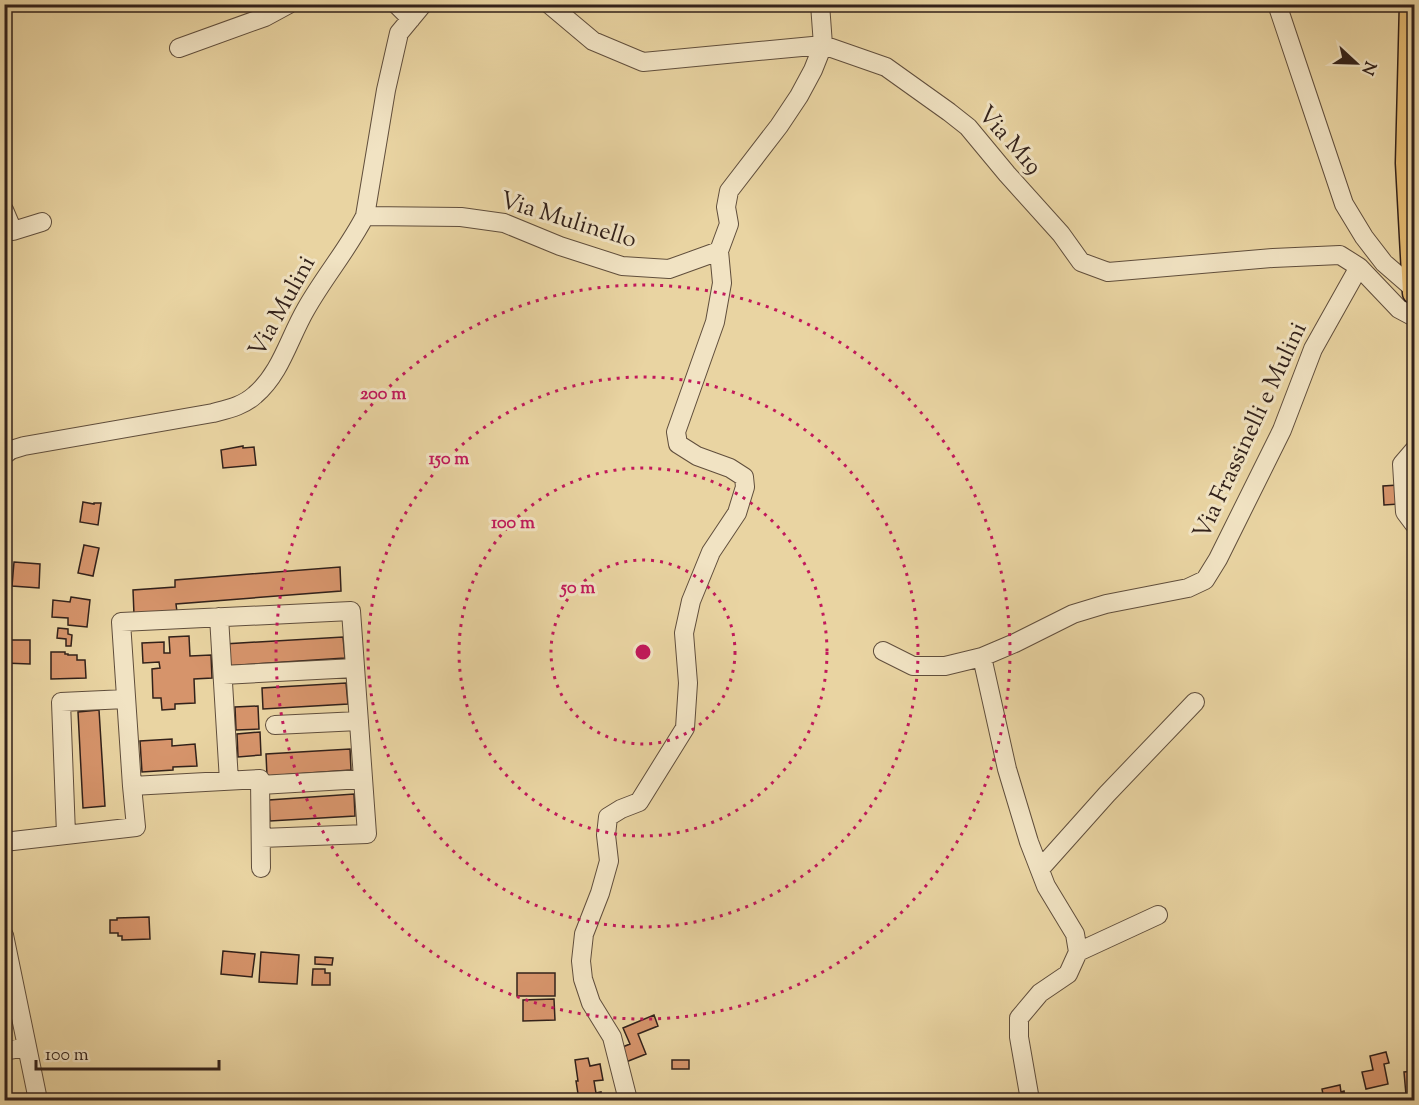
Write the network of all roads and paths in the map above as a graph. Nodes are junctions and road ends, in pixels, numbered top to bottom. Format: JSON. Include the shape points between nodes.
{"nodes":[{"id":1,"x":289,"y":4,"type":"edge"},
{"id":2,"x":396,"y":4,"type":"edge"},
{"id":3,"x":549,"y":4,"type":"edge"},
{"id":4,"x":820,"y":4,"type":"edge"},
{"id":5,"x":1277,"y":4,"type":"edge"},
{"id":6,"x":1411,"y":4,"type":"edge"},
{"id":7,"x":417,"y":12,"type":"edge"},
{"id":8,"x":823,"y":45,"type":"junction"},
{"id":9,"x":179,"y":48,"type":"dead end"},
{"id":10,"x":1412,"y":70,"type":"edge"},
{"id":11,"x":4,"y":210,"type":"edge"},
{"id":12,"x":365,"y":216,"type":"junction"},
{"id":13,"x":42,"y":222,"type":"dead end"},
{"id":14,"x":1412,"y":250,"type":"junction"},
{"id":15,"x":719,"y":251,"type":"junction"},
{"id":16,"x":1384,"y":263,"type":"junction"},
{"id":17,"x":1359,"y":267,"type":"junction"},
{"id":18,"x":1414,"y":291,"type":"edge"},
{"id":19,"x":1414,"y":317,"type":"edge"},
{"id":20,"x":7,"y":450,"type":"edge"},
{"id":21,"x":1414,"y":450,"type":"edge"},
{"id":22,"x":1414,"y":524,"type":"edge"},
{"id":23,"x":219,"y":617,"type":"junction"},
{"id":24,"x":883,"y":651,"type":"dead end"},
{"id":25,"x":982,"y":657,"type":"junction"},
{"id":26,"x":355,"y":668,"type":"junction"},
{"id":27,"x":222,"y":675,"type":"junction"},
{"id":28,"x":126,"y":699,"type":"junction"},
{"id":29,"x":1195,"y":702,"type":"dead end"},
{"id":30,"x":359,"y":722,"type":"junction"},
{"id":31,"x":275,"y":725,"type":"dead end"},
{"id":32,"x":363,"y":779,"type":"junction"},
{"id":33,"x":229,"y":781,"type":"junction"},
{"id":34,"x":260,"y":785,"type":"junction"},
{"id":35,"x":132,"y":786,"type":"junction"},
{"id":36,"x":66,"y":834,"type":"junction"},
{"id":37,"x":261,"y":838,"type":"junction"},
{"id":38,"x":4,"y":842,"type":"edge"},
{"id":39,"x":261,"y":868,"type":"dead end"},
{"id":40,"x":1040,"y":869,"type":"junction"},
{"id":41,"x":1158,"y":915,"type":"dead end"},
{"id":42,"x":4,"y":935,"type":"edge"},
{"id":43,"x":1078,"y":952,"type":"junction"},
{"id":44,"x":27,"y":1047,"type":"junction"},
{"id":45,"x":4,"y":1051,"type":"edge"},
{"id":46,"x":38,"y":1101,"type":"edge"},
{"id":47,"x":628,"y":1101,"type":"edge"},
{"id":48,"x":1030,"y":1101,"type":"edge"}],
"edges":[{"from":1,"to":9,"type":"street","via":[[265,17]]},
{"from":2,"to":7,"type":"street"},
{"from":3,"to":8,"type":"street","name":"Via M19","via":[[593,41],[643,62]]},
{"from":4,"to":8,"type":"street"},
{"from":5,"to":16,"type":"street","via":[[1344,204]]},
{"from":6,"to":10,"type":"main road"},
{"from":7,"to":12,"type":"street","name":"Via Mulini","via":[[399,33]]},
{"from":8,"to":15,"type":"street","via":[[799,96],[729,191],[729,224]]},
{"from":8,"to":17,"type":"street","name":"Via M19","via":[[886,67],[968,127],[1081,262],[1108,272],[1340,255]]},
{"from":10,"to":14,"type":"main road","via":[[1407,163]]},
{"from":11,"to":13,"type":"street","via":[[13,231]]},
{"from":12,"to":15,"type":"street","name":"Via Mulinello","via":[[461,217],[504,223],[622,266],[669,269]]},
{"from":12,"to":20,"type":"street","name":"Via Mulini","via":[[305,310],[279,366],[254,396],[238,406],[213,413]]},
{"from":14,"to":16,"type":"street"},
{"from":14,"to":18,"type":"main road"},
{"from":15,"to":47,"type":"street","via":[[722,283],[715,321],[675,432],[678,444],[730,468],[744,477],[745,487],[737,513],[711,552],[691,601],[684,633],[688,683],[685,728],[639,802],[608,817],[609,861],[584,934],[581,961],[591,1003],[612,1037]]},
{"from":16,"to":18,"type":"street"},
{"from":17,"to":19,"type":"street","name":"Via M19","via":[[1399,309]]},
{"from":17,"to":25,"type":"street","name":"Via Frassinelli e Mulini","via":[[1313,350],[1282,430],[1205,580],[1188,588],[1106,604],[1073,615]]},
{"from":21,"to":22,"type":"street","via":[[1402,464],[1405,512]]},
{"from":23,"to":26,"type":"street","via":[[351,611]]},
{"from":23,"to":27,"type":"street"},
{"from":23,"to":28,"type":"street","via":[[120,622]]},
{"from":24,"to":25,"type":"street","name":"Via Frassinelli e Mulini","via":[[913,666],[945,666]]},
{"from":25,"to":40,"type":"street","via":[[1007,769]]},
{"from":26,"to":27,"type":"street"},
{"from":26,"to":30,"type":"street"},
{"from":27,"to":33,"type":"street"},
{"from":28,"to":35,"type":"street"},
{"from":28,"to":36,"type":"street","via":[[61,702]]},
{"from":29,"to":40,"type":"street"},
{"from":30,"to":31,"type":"street"},
{"from":30,"to":32,"type":"street"},
{"from":32,"to":34,"type":"street"},
{"from":32,"to":37,"type":"street","via":[[367,834]]},
{"from":33,"to":34,"type":"street","via":[[260,779]]},
{"from":33,"to":35,"type":"street"},
{"from":34,"to":37,"type":"street"},
{"from":35,"to":36,"type":"street","via":[[136,826]]},
{"from":36,"to":38,"type":"street"},
{"from":37,"to":39,"type":"street"},
{"from":40,"to":43,"type":"street","via":[[1075,934]]},
{"from":41,"to":43,"type":"street"},
{"from":42,"to":44,"type":"street"},
{"from":43,"to":48,"type":"street","via":[[1068,974],[1040,993],[1020,1018],[1019,1037]]},
{"from":44,"to":45,"type":"street"},
{"from":44,"to":46,"type":"street"}]}
